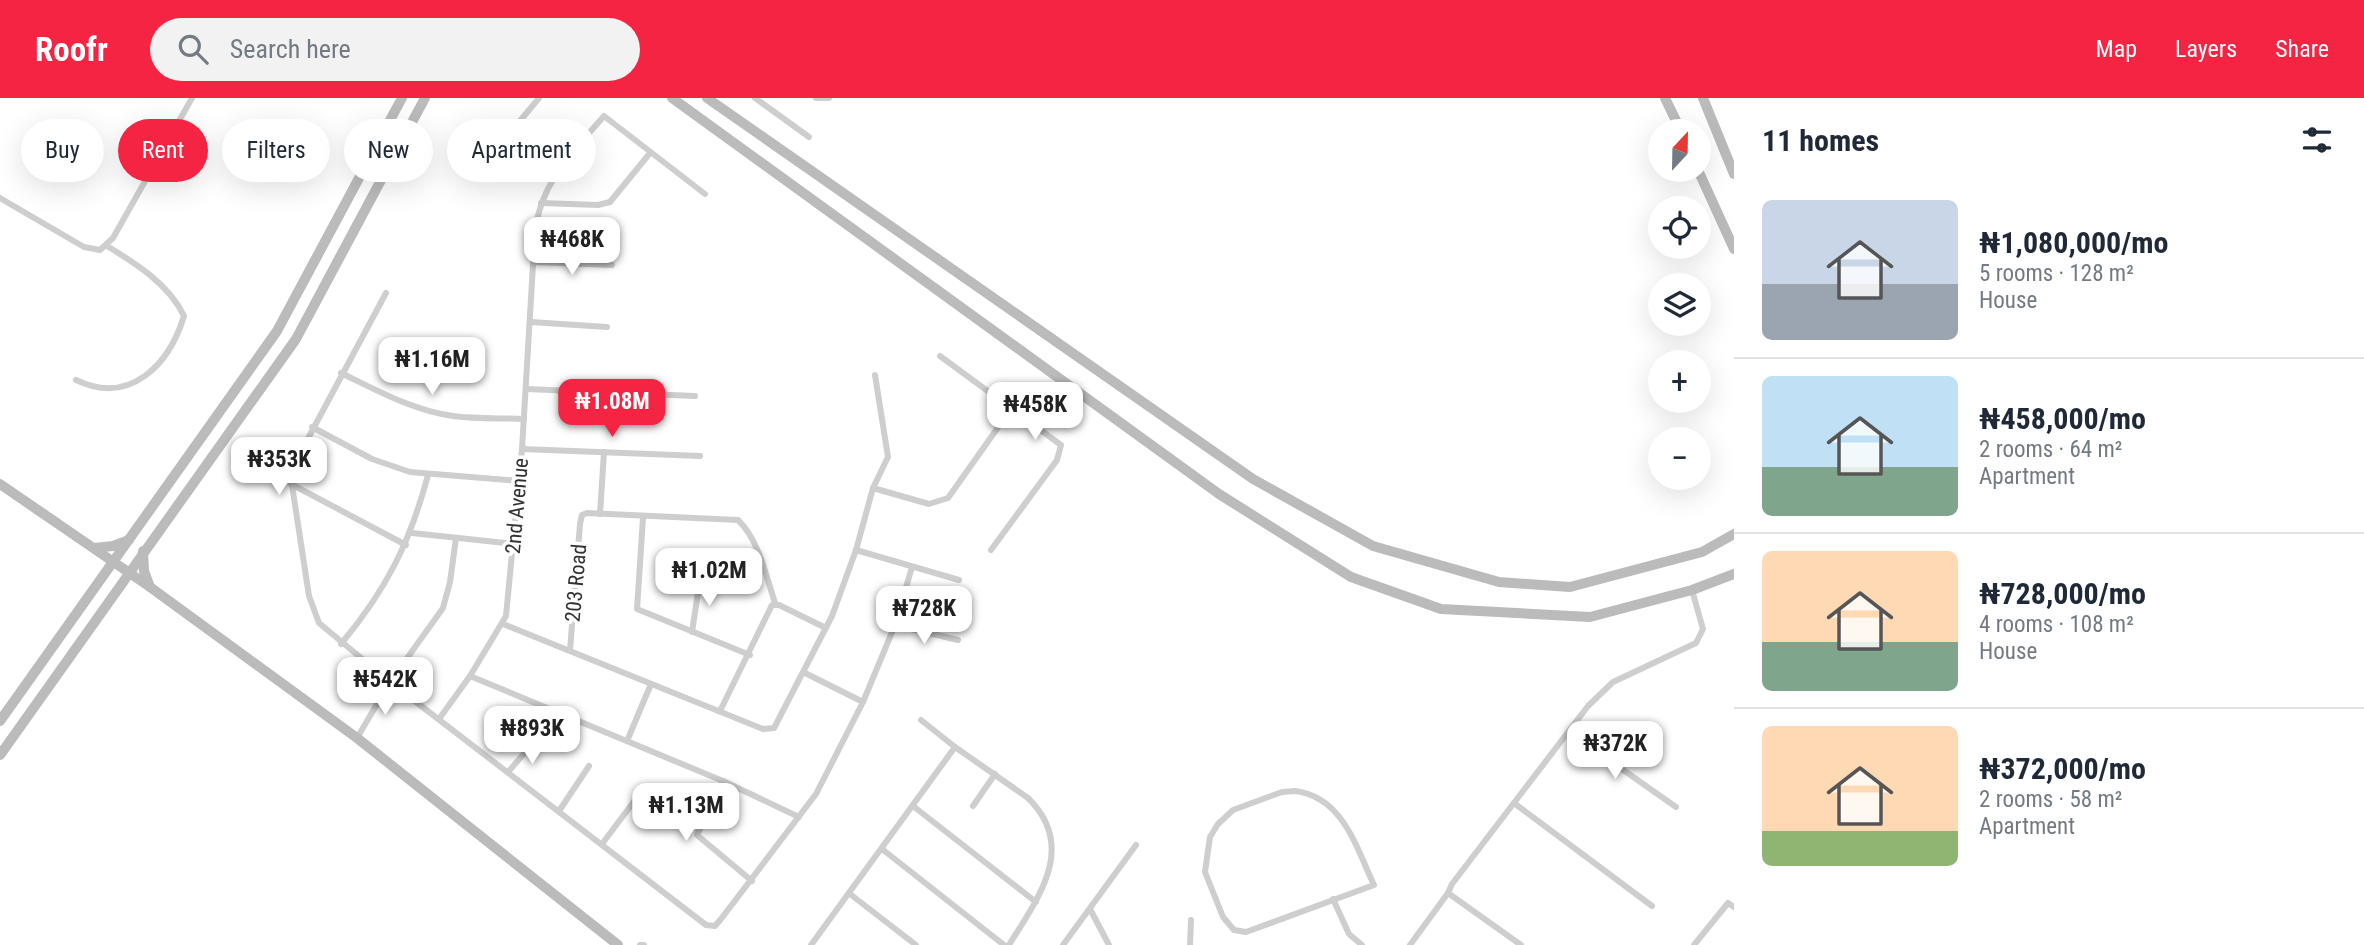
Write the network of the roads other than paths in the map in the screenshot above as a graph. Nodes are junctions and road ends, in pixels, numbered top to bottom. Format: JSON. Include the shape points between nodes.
{"nodes":[{"id":1,"x":192,"y":98,"type":"edge"},
{"id":2,"x":402,"y":98,"type":"edge"},
{"id":3,"x":425,"y":98,"type":"edge"},
{"id":4,"x":540,"y":98,"type":"edge"},
{"id":5,"x":673,"y":98,"type":"edge"},
{"id":6,"x":707,"y":98,"type":"edge"},
{"id":7,"x":755,"y":98,"type":"edge"},
{"id":8,"x":816,"y":98,"type":"edge"},
{"id":9,"x":829,"y":98,"type":"edge"},
{"id":10,"x":1665,"y":98,"type":"edge"},
{"id":11,"x":1703,"y":98,"type":"edge"},
{"id":12,"x":522,"y":119,"type":"edge"},
{"id":13,"x":1675,"y":119,"type":"edge"},
{"id":14,"x":596,"y":125,"type":"edge"},
{"id":15,"x":809,"y":137,"type":"dead end"},
{"id":16,"x":650,"y":153,"type":"junction"},
{"id":17,"x":1734,"y":174,"type":"edge"},
{"id":18,"x":552,"y":182,"type":"edge"},
{"id":19,"x":1703,"y":182,"type":"edge"},
{"id":20,"x":705,"y":194,"type":"dead end"},
{"id":21,"x":0,"y":198,"type":"edge"},
{"id":22,"x":541,"y":203,"type":"junction"},
{"id":23,"x":107,"y":246,"type":"junction"},
{"id":24,"x":1734,"y":250,"type":"edge"},
{"id":25,"x":534,"y":262,"type":"junction"},
{"id":26,"x":611,"y":265,"type":"dead end"},
{"id":27,"x":386,"y":293,"type":"dead end"},
{"id":28,"x":531,"y":322,"type":"junction"},
{"id":29,"x":607,"y":327,"type":"dead end"},
{"id":30,"x":940,"y":356,"type":"dead end"},
{"id":31,"x":341,"y":373,"type":"junction"},
{"id":32,"x":875,"y":375,"type":"dead end"},
{"id":33,"x":76,"y":380,"type":"dead end"},
{"id":34,"x":526,"y":388,"type":"junction"},
{"id":35,"x":695,"y":396,"type":"dead end"},
{"id":36,"x":1012,"y":409,"type":"junction"},
{"id":37,"x":524,"y":419,"type":"junction"},
{"id":38,"x":312,"y":427,"type":"junction"},
{"id":39,"x":523,"y":449,"type":"junction"},
{"id":40,"x":604,"y":452,"type":"junction"},
{"id":41,"x":700,"y":456,"type":"dead end"},
{"id":42,"x":428,"y":475,"type":"junction"},
{"id":43,"x":519,"y":481,"type":"junction"},
{"id":44,"x":0,"y":484,"type":"edge"},
{"id":45,"x":290,"y":484,"type":"junction"},
{"id":46,"x":873,"y":488,"type":"junction"},
{"id":47,"x":600,"y":514,"type":"junction"},
{"id":48,"x":643,"y":518,"type":"junction"},
{"id":49,"x":411,"y":533,"type":"junction"},
{"id":50,"x":1734,"y":534,"type":"edge"},
{"id":51,"x":456,"y":538,"type":"junction"},
{"id":52,"x":130,"y":540,"type":"junction"},
{"id":53,"x":514,"y":544,"type":"junction"},
{"id":54,"x":406,"y":545,"type":"junction"},
{"id":55,"x":94,"y":548,"type":"junction"},
{"id":56,"x":856,"y":550,"type":"junction"},
{"id":57,"x":991,"y":550,"type":"dead end"},
{"id":58,"x":144,"y":551,"type":"junction"},
{"id":59,"x":114,"y":562,"type":"junction"},
{"id":60,"x":912,"y":567,"type":"junction"},
{"id":61,"x":129,"y":573,"type":"junction"},
{"id":62,"x":1734,"y":574,"type":"edge"},
{"id":63,"x":699,"y":579,"type":"dead end"},
{"id":64,"x":959,"y":580,"type":"dead end"},
{"id":65,"x":150,"y":587,"type":"junction"},
{"id":66,"x":1692,"y":590,"type":"junction"},
{"id":67,"x":775,"y":604,"type":"junction"},
{"id":68,"x":503,"y":624,"type":"junction"},
{"id":69,"x":895,"y":625,"type":"junction"},
{"id":70,"x":826,"y":628,"type":"junction"},
{"id":71,"x":692,"y":632,"type":"junction"},
{"id":72,"x":958,"y":640,"type":"dead end"},
{"id":73,"x":341,"y":644,"type":"junction"},
{"id":74,"x":570,"y":650,"type":"junction"},
{"id":75,"x":750,"y":655,"type":"junction"},
{"id":76,"x":805,"y":673,"type":"junction"},
{"id":77,"x":470,"y":676,"type":"junction"},
{"id":78,"x":390,"y":682,"type":"junction"},
{"id":79,"x":651,"y":684,"type":"junction"},
{"id":80,"x":863,"y":702,"type":"junction"},
{"id":81,"x":720,"y":711,"type":"junction"},
{"id":82,"x":439,"y":719,"type":"junction"},
{"id":83,"x":921,"y":720,"type":"dead end"},
{"id":84,"x":0,"y":721,"type":"edge"},
{"id":85,"x":1569,"y":732,"type":"junction"},
{"id":86,"x":357,"y":738,"type":"junction"},
{"id":87,"x":535,"y":741,"type":"dead end"},
{"id":88,"x":627,"y":741,"type":"junction"},
{"id":89,"x":955,"y":747,"type":"junction"},
{"id":90,"x":0,"y":755,"type":"edge"},
{"id":91,"x":589,"y":766,"type":"dead end"},
{"id":92,"x":508,"y":772,"type":"junction"},
{"id":93,"x":995,"y":774,"type":"junction"},
{"id":94,"x":723,"y":781,"type":"junction"},
{"id":95,"x":644,"y":788,"type":"dead end"},
{"id":96,"x":1514,"y":803,"type":"junction"},
{"id":97,"x":912,"y":806,"type":"junction"},
{"id":98,"x":972,"y":806,"type":"dead end"},
{"id":99,"x":1676,"y":807,"type":"dead end"},
{"id":100,"x":559,"y":811,"type":"junction"},
{"id":101,"x":799,"y":817,"type":"junction"},
{"id":102,"x":602,"y":844,"type":"junction"},
{"id":103,"x":1136,"y":845,"type":"dead end"},
{"id":104,"x":882,"y":849,"type":"junction"},
{"id":105,"x":752,"y":881,"type":"junction"},
{"id":106,"x":850,"y":894,"type":"junction"},
{"id":107,"x":1448,"y":894,"type":"junction"},
{"id":108,"x":1333,"y":900,"type":"junction"},
{"id":109,"x":1036,"y":902,"type":"junction"},
{"id":110,"x":1653,"y":906,"type":"dead end"},
{"id":111,"x":1734,"y":907,"type":"edge"},
{"id":112,"x":1090,"y":909,"type":"junction"},
{"id":113,"x":1191,"y":920,"type":"dead end"},
{"id":114,"x":813,"y":942,"type":"edge"},
{"id":115,"x":618,"y":945,"type":"edge"},
{"id":116,"x":823,"y":945,"type":"edge"},
{"id":117,"x":916,"y":945,"type":"edge"},
{"id":118,"x":1004,"y":945,"type":"edge"},
{"id":119,"x":1009,"y":945,"type":"edge"},
{"id":120,"x":1063,"y":945,"type":"edge"},
{"id":121,"x":1109,"y":945,"type":"edge"},
{"id":122,"x":1189,"y":945,"type":"edge"},
{"id":123,"x":1362,"y":945,"type":"edge"},
{"id":124,"x":1410,"y":945,"type":"edge"},
{"id":125,"x":1521,"y":945,"type":"edge"},
{"id":126,"x":1694,"y":945,"type":"edge"}],
"edges":[{"from":1,"to":23,"type":"street"},
{"from":2,"to":52,"type":"street","via":[[277,331]]},
{"from":3,"to":58,"type":"street","via":[[296,339]]},
{"from":4,"to":12,"type":"street"},
{"from":5,"to":66,"type":"street","via":[[1219,494],[1351,577],[1441,609],[1590,617]]},
{"from":6,"to":50,"type":"street","via":[[1253,479],[1373,546],[1499,582],[1570,587],[1702,552]]},
{"from":7,"to":15,"type":"street"},
{"from":8,"to":9,"type":"street"},
{"from":10,"to":13,"type":"street"},
{"from":11,"to":17,"type":"street"},
{"from":14,"to":16,"type":"street","name":"2nd Avenue","via":[[604,116]]},
{"from":16,"to":20,"type":"street"},
{"from":16,"to":22,"type":"street","via":[[610,202]]},
{"from":18,"to":22,"type":"street","name":"2nd Avenue"},
{"from":19,"to":24,"type":"street"},
{"from":21,"to":23,"type":"street","via":[[84,247],[100,250]]},
{"from":22,"to":25,"type":"street","name":"2nd Avenue"},
{"from":23,"to":33,"type":"street","via":[[141,267],[184,316],[145,379],[126,387],[104,388]]},
{"from":25,"to":26,"type":"street"},
{"from":25,"to":28,"type":"street","name":"2nd Avenue"},
{"from":27,"to":31,"type":"street"},
{"from":28,"to":29,"type":"street"},
{"from":28,"to":34,"type":"street","name":"2nd Avenue"},
{"from":30,"to":36,"type":"street"},
{"from":31,"to":37,"type":"street","via":[[436,412]]},
{"from":31,"to":38,"type":"street"},
{"from":32,"to":46,"type":"street","via":[[888,449]]},
{"from":34,"to":35,"type":"street"},
{"from":34,"to":37,"type":"street","name":"2nd Avenue"},
{"from":36,"to":46,"type":"street","via":[[942,502],[929,504]]},
{"from":36,"to":57,"type":"street","via":[[1057,440],[1061,451]]},
{"from":37,"to":39,"type":"street","name":"2nd Avenue"},
{"from":38,"to":42,"type":"street","via":[[372,459]]},
{"from":38,"to":45,"type":"street","via":[[290,472]]},
{"from":39,"to":40,"type":"street"},
{"from":39,"to":43,"type":"street","name":"2nd Avenue"},
{"from":40,"to":41,"type":"street"},
{"from":40,"to":47,"type":"street"},
{"from":42,"to":43,"type":"street"},
{"from":42,"to":49,"type":"street"},
{"from":43,"to":53,"type":"street","name":"2nd Avenue"},
{"from":44,"to":55,"type":"street"},
{"from":45,"to":54,"type":"street"},
{"from":45,"to":73,"type":"street","via":[[309,596],[319,623]]},
{"from":46,"to":56,"type":"street"},
{"from":47,"to":48,"type":"street"},
{"from":47,"to":74,"type":"street","name":"203 Road","via":[[582,515]]},
{"from":48,"to":67,"type":"street","via":[[738,520],[757,550]]},
{"from":48,"to":71,"type":"street","via":[[637,609]]},
{"from":49,"to":51,"type":"street"},
{"from":49,"to":54,"type":"street"},
{"from":51,"to":53,"type":"street"},
{"from":51,"to":78,"type":"street","via":[[443,608]]},
{"from":52,"to":55,"type":"street"},
{"from":52,"to":59,"type":"street"},
{"from":53,"to":68,"type":"street","name":"2nd Avenue"},
{"from":54,"to":73,"type":"street","via":[[386,584]]},
{"from":55,"to":59,"type":"street"},
{"from":56,"to":60,"type":"street"},
{"from":56,"to":70,"type":"street"},
{"from":58,"to":61,"type":"street"},
{"from":58,"to":65,"type":"street"},
{"from":59,"to":61,"type":"street"},
{"from":59,"to":84,"type":"street"},
{"from":60,"to":64,"type":"street"},
{"from":60,"to":69,"type":"street"},
{"from":61,"to":65,"type":"street"},
{"from":61,"to":90,"type":"street"},
{"from":62,"to":66,"type":"street"},
{"from":63,"to":71,"type":"street"},
{"from":65,"to":86,"type":"street"},
{"from":66,"to":85,"type":"street","via":[[1703,629],[1696,643],[1613,682]]},
{"from":67,"to":70,"type":"street"},
{"from":67,"to":75,"type":"street"},
{"from":68,"to":74,"type":"street"},
{"from":68,"to":77,"type":"street","name":"2nd Avenue"},
{"from":69,"to":72,"type":"street"},
{"from":69,"to":80,"type":"street"},
{"from":70,"to":76,"type":"street"},
{"from":71,"to":75,"type":"street"},
{"from":73,"to":78,"type":"street"},
{"from":74,"to":79,"type":"street"},
{"from":75,"to":81,"type":"street"},
{"from":76,"to":80,"type":"street"},
{"from":76,"to":81,"type":"street","via":[[774,728],[763,729]]},
{"from":77,"to":82,"type":"street","name":"2nd Avenue"},
{"from":77,"to":88,"type":"street"},
{"from":78,"to":82,"type":"street"},
{"from":78,"to":86,"type":"street"},
{"from":79,"to":81,"type":"street"},
{"from":79,"to":88,"type":"street"},
{"from":80,"to":101,"type":"street","via":[[816,794]]},
{"from":82,"to":92,"type":"street"},
{"from":83,"to":89,"type":"street"},
{"from":85,"to":96,"type":"street"},
{"from":85,"to":99,"type":"street"},
{"from":86,"to":115,"type":"street"},
{"from":87,"to":92,"type":"street"},
{"from":88,"to":94,"type":"street"},
{"from":89,"to":93,"type":"street"},
{"from":89,"to":97,"type":"street"},
{"from":91,"to":100,"type":"street"},
{"from":92,"to":100,"type":"street"},
{"from":93,"to":98,"type":"street"},
{"from":93,"to":109,"type":"street","via":[[1038,808],[1049,832],[1049,876]]},
{"from":94,"to":101,"type":"street"},
{"from":94,"to":105,"type":"street","via":[[697,835]]},
{"from":95,"to":102,"type":"street"},
{"from":96,"to":107,"type":"street"},
{"from":96,"to":110,"type":"street"},
{"from":97,"to":104,"type":"street"},
{"from":97,"to":109,"type":"street"},
{"from":100,"to":102,"type":"street"},
{"from":101,"to":105,"type":"street"},
{"from":102,"to":105,"type":"street","via":[[710,926],[718,923]]},
{"from":103,"to":112,"type":"street"},
{"from":104,"to":106,"type":"street"},
{"from":104,"to":118,"type":"street"},
{"from":106,"to":114,"type":"street"},
{"from":106,"to":117,"type":"street"},
{"from":107,"to":124,"type":"street"},
{"from":107,"to":125,"type":"street"},
{"from":108,"to":108,"type":"street","via":[[1374,885],[1337,810],[1306,792],[1282,792],[1233,810],[1210,837],[1205,872],[1223,917],[1234,930],[1246,932]]},
{"from":108,"to":123,"type":"street","via":[[1349,934]]},
{"from":109,"to":119,"type":"street"},
{"from":111,"to":126,"type":"street","via":[[1728,903]]},
{"from":112,"to":120,"type":"street"},
{"from":112,"to":121,"type":"street"},
{"from":113,"to":122,"type":"street"},
{"from":114,"to":116,"type":"street"}]}
